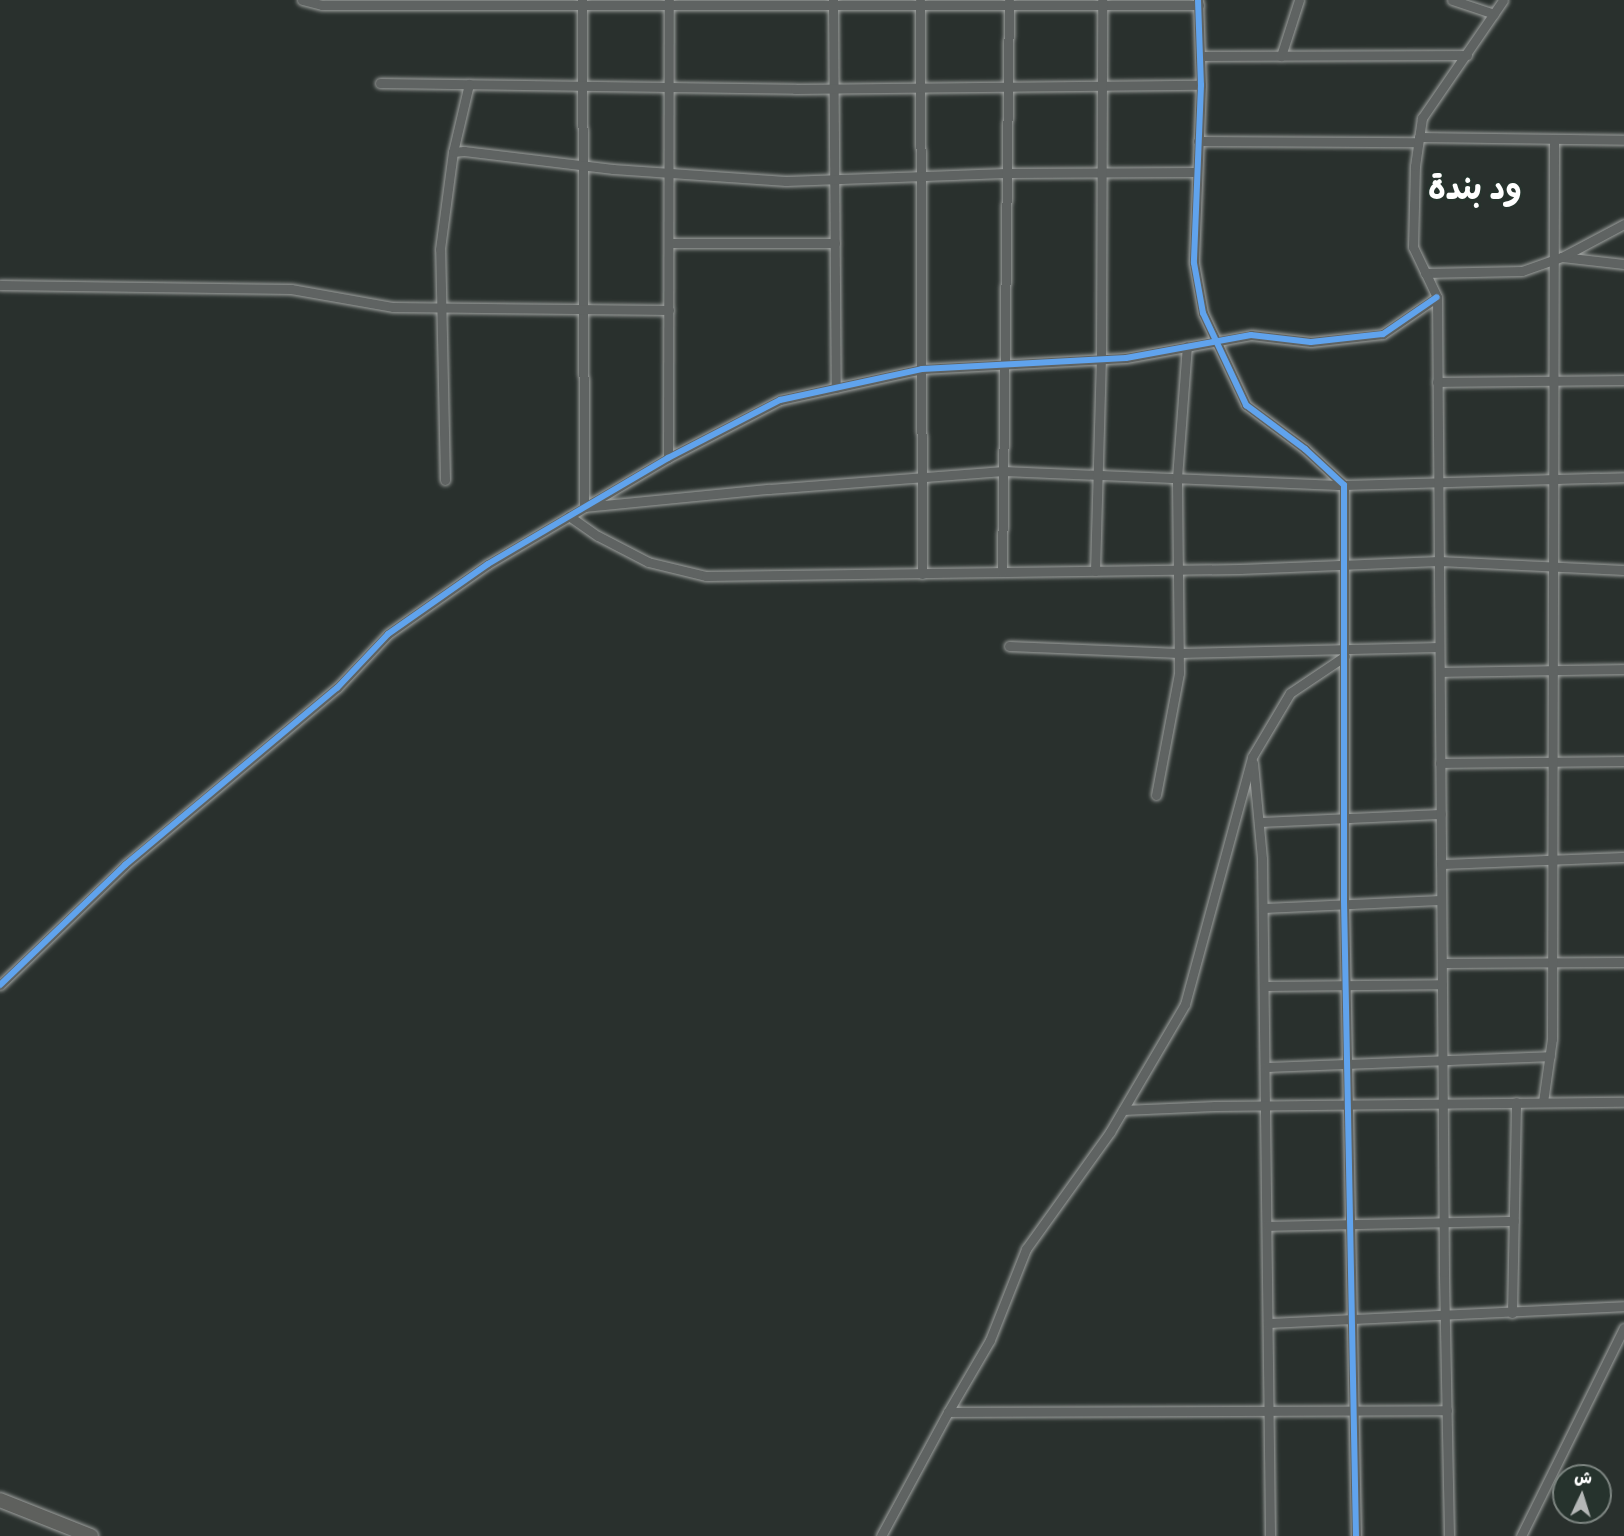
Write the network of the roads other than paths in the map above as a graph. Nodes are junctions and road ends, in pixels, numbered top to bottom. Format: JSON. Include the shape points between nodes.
{"nodes":[{"id":1,"x":302,"y":0,"type":"edge"},
{"id":2,"x":1299,"y":0,"type":"edge"},
{"id":3,"x":1452,"y":0,"type":"edge"},
{"id":4,"x":1503,"y":0,"type":"edge"},
{"id":5,"x":582,"y":3,"type":"edge"},
{"id":6,"x":669,"y":3,"type":"edge"},
{"id":7,"x":833,"y":3,"type":"edge"},
{"id":8,"x":920,"y":3,"type":"edge"},
{"id":9,"x":1009,"y":3,"type":"edge"},
{"id":10,"x":1102,"y":3,"type":"edge"},
{"id":11,"x":1199,"y":3,"type":"edge"},
{"id":12,"x":1494,"y":14,"type":"junction"},
{"id":13,"x":1200,"y":56,"type":"junction"},
{"id":14,"x":1281,"y":56,"type":"junction"},
{"id":15,"x":1467,"y":56,"type":"junction"},
{"id":16,"x":380,"y":83,"type":"dead end"},
{"id":17,"x":469,"y":84,"type":"junction"},
{"id":18,"x":582,"y":86,"type":"junction"},
{"id":19,"x":1101,"y":86,"type":"junction"},
{"id":20,"x":1201,"y":86,"type":"junction"},
{"id":21,"x":670,"y":87,"type":"junction"},
{"id":22,"x":1008,"y":87,"type":"junction"},
{"id":23,"x":834,"y":88,"type":"junction"},
{"id":24,"x":921,"y":88,"type":"junction"},
{"id":25,"x":1554,"y":139,"type":"junction"},
{"id":26,"x":1419,"y":140,"type":"junction"},
{"id":27,"x":1624,"y":140,"type":"edge"},
{"id":28,"x":1198,"y":141,"type":"junction"},
{"id":29,"x":453,"y":152,"type":"junction"},
{"id":30,"x":582,"y":165,"type":"junction"},
{"id":31,"x":670,"y":172,"type":"junction"},
{"id":32,"x":1101,"y":172,"type":"junction"},
{"id":33,"x":1197,"y":172,"type":"junction"},
{"id":34,"x":1006,"y":173,"type":"junction"},
{"id":35,"x":922,"y":175,"type":"junction"},
{"id":36,"x":835,"y":179,"type":"junction"},
{"id":37,"x":1624,"y":224,"type":"edge"},
{"id":38,"x":669,"y":243,"type":"junction"},
{"id":39,"x":835,"y":243,"type":"junction"},
{"id":40,"x":1558,"y":258,"type":"junction"},
{"id":41,"x":1624,"y":264,"type":"edge"},
{"id":42,"x":1425,"y":273,"type":"junction"},
{"id":43,"x":0,"y":285,"type":"edge"},
{"id":44,"x":1437,"y":297,"type":"junction"},
{"id":45,"x":442,"y":306,"type":"junction"},
{"id":46,"x":583,"y":308,"type":"junction"},
{"id":47,"x":669,"y":310,"type":"junction"},
{"id":48,"x":1216,"y":341,"type":"junction"},
{"id":49,"x":1186,"y":346,"type":"junction"},
{"id":50,"x":1101,"y":359,"type":"junction"},
{"id":51,"x":1004,"y":364,"type":"junction"},
{"id":52,"x":922,"y":369,"type":"junction"},
{"id":53,"x":1624,"y":380,"type":"edge"},
{"id":54,"x":1554,"y":381,"type":"junction"},
{"id":55,"x":1437,"y":382,"type":"junction"},
{"id":56,"x":836,"y":388,"type":"junction"},
{"id":57,"x":668,"y":458,"type":"junction"},
{"id":58,"x":1003,"y":471,"type":"junction"},
{"id":59,"x":1097,"y":475,"type":"junction"},
{"id":60,"x":922,"y":477,"type":"junction"},
{"id":61,"x":1624,"y":477,"type":"edge"},
{"id":62,"x":1176,"y":478,"type":"junction"},
{"id":63,"x":1554,"y":479,"type":"junction"},
{"id":64,"x":444,"y":480,"type":"dead end"},
{"id":65,"x":1438,"y":481,"type":"junction"},
{"id":66,"x":1344,"y":485,"type":"junction"},
{"id":67,"x":584,"y":507,"type":"junction"},
{"id":68,"x":569,"y":516,"type":"junction"},
{"id":69,"x":1439,"y":561,"type":"junction"},
{"id":70,"x":1345,"y":565,"type":"junction"},
{"id":71,"x":1553,"y":567,"type":"junction"},
{"id":72,"x":1179,"y":570,"type":"junction"},
{"id":73,"x":1624,"y":570,"type":"edge"},
{"id":74,"x":1095,"y":571,"type":"junction"},
{"id":75,"x":1002,"y":572,"type":"junction"},
{"id":76,"x":922,"y":574,"type":"junction"},
{"id":77,"x":1009,"y":646,"type":"dead end"},
{"id":78,"x":1439,"y":647,"type":"junction"},
{"id":79,"x":1179,"y":653,"type":"junction"},
{"id":80,"x":1345,"y":653,"type":"junction"},
{"id":81,"x":1624,"y":669,"type":"edge"},
{"id":82,"x":1553,"y":670,"type":"junction"},
{"id":83,"x":1440,"y":672,"type":"junction"},
{"id":84,"x":1252,"y":757,"type":"junction"},
{"id":85,"x":1624,"y":761,"type":"edge"},
{"id":86,"x":1553,"y":762,"type":"junction"},
{"id":87,"x":1440,"y":764,"type":"junction"},
{"id":88,"x":1156,"y":795,"type":"dead end"},
{"id":89,"x":1441,"y":814,"type":"junction"},
{"id":90,"x":1344,"y":818,"type":"junction"},
{"id":91,"x":1259,"y":822,"type":"junction"},
{"id":92,"x":1624,"y":857,"type":"edge"},
{"id":93,"x":1553,"y":860,"type":"junction"},
{"id":94,"x":1441,"y":864,"type":"junction"},
{"id":95,"x":1441,"y":900,"type":"junction"},
{"id":96,"x":1344,"y":904,"type":"junction"},
{"id":97,"x":1263,"y":908,"type":"junction"},
{"id":98,"x":1552,"y":962,"type":"junction"},
{"id":99,"x":1624,"y":962,"type":"edge"},
{"id":100,"x":1442,"y":963,"type":"junction"},
{"id":101,"x":1442,"y":984,"type":"junction"},
{"id":102,"x":1346,"y":985,"type":"junction"},
{"id":103,"x":0,"y":986,"type":"edge"},
{"id":104,"x":1264,"y":986,"type":"junction"},
{"id":105,"x":1550,"y":1056,"type":"junction"},
{"id":106,"x":1443,"y":1060,"type":"junction"},
{"id":107,"x":1347,"y":1064,"type":"junction"},
{"id":108,"x":1265,"y":1067,"type":"junction"},
{"id":109,"x":1624,"y":1101,"type":"edge"},
{"id":110,"x":1516,"y":1102,"type":"junction"},
{"id":111,"x":1543,"y":1102,"type":"junction"},
{"id":112,"x":1443,"y":1103,"type":"junction"},
{"id":113,"x":1348,"y":1105,"type":"junction"},
{"id":114,"x":1266,"y":1106,"type":"junction"},
{"id":115,"x":1122,"y":1110,"type":"junction"},
{"id":116,"x":1514,"y":1221,"type":"junction"},
{"id":117,"x":1444,"y":1222,"type":"junction"},
{"id":118,"x":1350,"y":1224,"type":"junction"},
{"id":119,"x":1267,"y":1226,"type":"junction"},
{"id":120,"x":1624,"y":1306,"type":"edge"},
{"id":121,"x":1512,"y":1313,"type":"junction"},
{"id":122,"x":1445,"y":1317,"type":"junction"},
{"id":123,"x":1352,"y":1320,"type":"junction"},
{"id":124,"x":1268,"y":1323,"type":"junction"},
{"id":125,"x":1624,"y":1328,"type":"edge"},
{"id":126,"x":1354,"y":1410,"type":"junction"},
{"id":127,"x":1447,"y":1410,"type":"junction"},
{"id":128,"x":1269,"y":1411,"type":"junction"},
{"id":129,"x":948,"y":1412,"type":"junction"},
{"id":130,"x":0,"y":1500,"type":"edge"},
{"id":131,"x":91,"y":1536,"type":"edge"},
{"id":132,"x":881,"y":1536,"type":"edge"},
{"id":133,"x":1270,"y":1536,"type":"edge"},
{"id":134,"x":1356,"y":1536,"type":"edge"},
{"id":135,"x":1449,"y":1536,"type":"edge"},
{"id":136,"x":1521,"y":1536,"type":"edge"}],
"edges":[{"from":1,"to":5,"type":"street","via":[[321,5]]},
{"from":2,"to":14,"type":"street"},
{"from":3,"to":12,"type":"street"},
{"from":4,"to":12,"type":"street"},
{"from":5,"to":6,"type":"street"},
{"from":5,"to":18,"type":"street"},
{"from":6,"to":7,"type":"street"},
{"from":6,"to":21,"type":"street"},
{"from":7,"to":8,"type":"street"},
{"from":7,"to":23,"type":"street"},
{"from":8,"to":9,"type":"street"},
{"from":8,"to":24,"type":"street"},
{"from":9,"to":10,"type":"street"},
{"from":9,"to":22,"type":"street"},
{"from":10,"to":11,"type":"street"},
{"from":10,"to":19,"type":"street"},
{"from":11,"to":13,"type":"street"},
{"from":12,"to":15,"type":"street"},
{"from":13,"to":14,"type":"street"},
{"from":13,"to":20,"type":"street"},
{"from":14,"to":15,"type":"street"},
{"from":15,"to":26,"type":"street","via":[[1422,118]]},
{"from":16,"to":17,"type":"street"},
{"from":17,"to":18,"type":"street"},
{"from":17,"to":29,"type":"street"},
{"from":18,"to":21,"type":"street"},
{"from":18,"to":30,"type":"street"},
{"from":19,"to":20,"type":"street"},
{"from":19,"to":22,"type":"street"},
{"from":19,"to":32,"type":"street"},
{"from":20,"to":28,"type":"street"},
{"from":21,"to":23,"type":"street"},
{"from":21,"to":31,"type":"street"},
{"from":22,"to":24,"type":"street"},
{"from":22,"to":34,"type":"street"},
{"from":23,"to":24,"type":"street"},
{"from":23,"to":36,"type":"street"},
{"from":24,"to":35,"type":"street"},
{"from":25,"to":26,"type":"street"},
{"from":25,"to":27,"type":"street"},
{"from":25,"to":40,"type":"street"},
{"from":26,"to":28,"type":"street"},
{"from":26,"to":42,"type":"street","via":[[1413,247]]},
{"from":28,"to":33,"type":"street"},
{"from":29,"to":30,"type":"street"},
{"from":29,"to":45,"type":"street","via":[[440,249]]},
{"from":30,"to":31,"type":"street"},
{"from":30,"to":46,"type":"street"},
{"from":31,"to":36,"type":"street","via":[[786,181]]},
{"from":31,"to":38,"type":"street"},
{"from":32,"to":33,"type":"street"},
{"from":32,"to":34,"type":"street"},
{"from":32,"to":50,"type":"street"},
{"from":33,"to":48,"type":"street","via":[[1194,263],[1203,314]]},
{"from":34,"to":35,"type":"street"},
{"from":34,"to":51,"type":"street"},
{"from":35,"to":36,"type":"street"},
{"from":35,"to":52,"type":"street"},
{"from":36,"to":39,"type":"street"},
{"from":37,"to":40,"type":"street"},
{"from":38,"to":39,"type":"street"},
{"from":38,"to":47,"type":"street"},
{"from":39,"to":56,"type":"street"},
{"from":40,"to":41,"type":"street"},
{"from":40,"to":42,"type":"street","via":[[1522,271]]},
{"from":40,"to":54,"type":"street"},
{"from":42,"to":44,"type":"street"},
{"from":43,"to":45,"type":"street","via":[[291,289],[393,307]]},
{"from":44,"to":48,"type":"street","via":[[1383,334],[1311,342],[1251,335]]},
{"from":44,"to":55,"type":"street"},
{"from":45,"to":46,"type":"street"},
{"from":45,"to":64,"type":"street"},
{"from":46,"to":47,"type":"street"},
{"from":46,"to":67,"type":"street"},
{"from":47,"to":57,"type":"street"},
{"from":48,"to":49,"type":"street"},
{"from":48,"to":66,"type":"street","via":[[1246,405],[1305,449]]},
{"from":49,"to":50,"type":"street"},
{"from":49,"to":62,"type":"street"},
{"from":50,"to":51,"type":"street"},
{"from":50,"to":59,"type":"street"},
{"from":51,"to":52,"type":"street"},
{"from":51,"to":58,"type":"street"},
{"from":52,"to":56,"type":"street"},
{"from":52,"to":60,"type":"street"},
{"from":53,"to":54,"type":"street"},
{"from":54,"to":55,"type":"street"},
{"from":54,"to":63,"type":"street"},
{"from":55,"to":65,"type":"street"},
{"from":56,"to":57,"type":"street","via":[[780,400]]},
{"from":57,"to":67,"type":"street"},
{"from":58,"to":59,"type":"street"},
{"from":58,"to":60,"type":"street"},
{"from":58,"to":75,"type":"street"},
{"from":59,"to":62,"type":"street"},
{"from":59,"to":74,"type":"street"},
{"from":60,"to":67,"type":"street"},
{"from":60,"to":76,"type":"street"},
{"from":61,"to":63,"type":"street"},
{"from":62,"to":66,"type":"street"},
{"from":62,"to":72,"type":"street"},
{"from":63,"to":65,"type":"street"},
{"from":63,"to":71,"type":"street"},
{"from":65,"to":66,"type":"street"},
{"from":65,"to":69,"type":"street"},
{"from":66,"to":70,"type":"street"},
{"from":67,"to":68,"type":"street"},
{"from":68,"to":76,"type":"street","via":[[648,562],[706,576]]},
{"from":68,"to":103,"type":"street","via":[[488,564],[388,634],[337,688],[125,865]]},
{"from":69,"to":70,"type":"street"},
{"from":69,"to":71,"type":"street"},
{"from":69,"to":78,"type":"street"},
{"from":70,"to":72,"type":"street"},
{"from":70,"to":80,"type":"street"},
{"from":71,"to":73,"type":"street"},
{"from":71,"to":82,"type":"street"},
{"from":72,"to":74,"type":"street"},
{"from":72,"to":79,"type":"street"},
{"from":74,"to":75,"type":"street"},
{"from":75,"to":76,"type":"street"},
{"from":77,"to":79,"type":"street"},
{"from":78,"to":80,"type":"street"},
{"from":78,"to":83,"type":"street"},
{"from":79,"to":80,"type":"street"},
{"from":79,"to":88,"type":"street","via":[[1179,673]]},
{"from":80,"to":84,"type":"street","via":[[1290,693]]},
{"from":80,"to":90,"type":"street"},
{"from":81,"to":82,"type":"street"},
{"from":82,"to":83,"type":"street"},
{"from":82,"to":86,"type":"street"},
{"from":83,"to":87,"type":"street"},
{"from":84,"to":91,"type":"street"},
{"from":84,"to":115,"type":"street","via":[[1185,1004]]},
{"from":85,"to":86,"type":"street"},
{"from":86,"to":87,"type":"street"},
{"from":86,"to":93,"type":"street"},
{"from":87,"to":89,"type":"street"},
{"from":89,"to":90,"type":"street"},
{"from":89,"to":94,"type":"street"},
{"from":90,"to":91,"type":"street"},
{"from":90,"to":96,"type":"street"},
{"from":91,"to":97,"type":"street"},
{"from":92,"to":93,"type":"street"},
{"from":93,"to":94,"type":"street"},
{"from":93,"to":98,"type":"street"},
{"from":94,"to":95,"type":"street"},
{"from":95,"to":96,"type":"street"},
{"from":95,"to":100,"type":"street"},
{"from":96,"to":97,"type":"street"},
{"from":96,"to":102,"type":"street"},
{"from":97,"to":104,"type":"street"},
{"from":98,"to":99,"type":"street"},
{"from":98,"to":100,"type":"street"},
{"from":98,"to":105,"type":"street"},
{"from":100,"to":101,"type":"street"},
{"from":101,"to":102,"type":"street"},
{"from":101,"to":106,"type":"street"},
{"from":102,"to":104,"type":"street"},
{"from":102,"to":107,"type":"street"},
{"from":104,"to":108,"type":"street"},
{"from":105,"to":106,"type":"street"},
{"from":105,"to":111,"type":"street"},
{"from":106,"to":107,"type":"street"},
{"from":106,"to":112,"type":"street"},
{"from":107,"to":108,"type":"street"},
{"from":107,"to":113,"type":"street"},
{"from":108,"to":114,"type":"street"},
{"from":109,"to":111,"type":"street"},
{"from":110,"to":111,"type":"street"},
{"from":110,"to":112,"type":"street"},
{"from":110,"to":116,"type":"street"},
{"from":112,"to":113,"type":"street"},
{"from":112,"to":117,"type":"street"},
{"from":113,"to":114,"type":"street"},
{"from":113,"to":118,"type":"street"},
{"from":114,"to":115,"type":"street"},
{"from":114,"to":119,"type":"street"},
{"from":115,"to":129,"type":"street","via":[[1026,1249],[990,1340]]},
{"from":116,"to":117,"type":"street"},
{"from":116,"to":121,"type":"street"},
{"from":117,"to":118,"type":"street"},
{"from":117,"to":122,"type":"street"},
{"from":118,"to":119,"type":"street"},
{"from":118,"to":123,"type":"street"},
{"from":119,"to":124,"type":"street"},
{"from":120,"to":121,"type":"street"},
{"from":121,"to":122,"type":"street"},
{"from":122,"to":123,"type":"street"},
{"from":122,"to":127,"type":"street"},
{"from":123,"to":124,"type":"street"},
{"from":123,"to":126,"type":"street"},
{"from":124,"to":128,"type":"street"},
{"from":125,"to":136,"type":"street"},
{"from":126,"to":127,"type":"street"},
{"from":126,"to":128,"type":"street"},
{"from":126,"to":134,"type":"street"},
{"from":127,"to":135,"type":"street"},
{"from":128,"to":129,"type":"street"},
{"from":128,"to":133,"type":"street"},
{"from":129,"to":132,"type":"street"},
{"from":130,"to":131,"type":"highway"}]}
